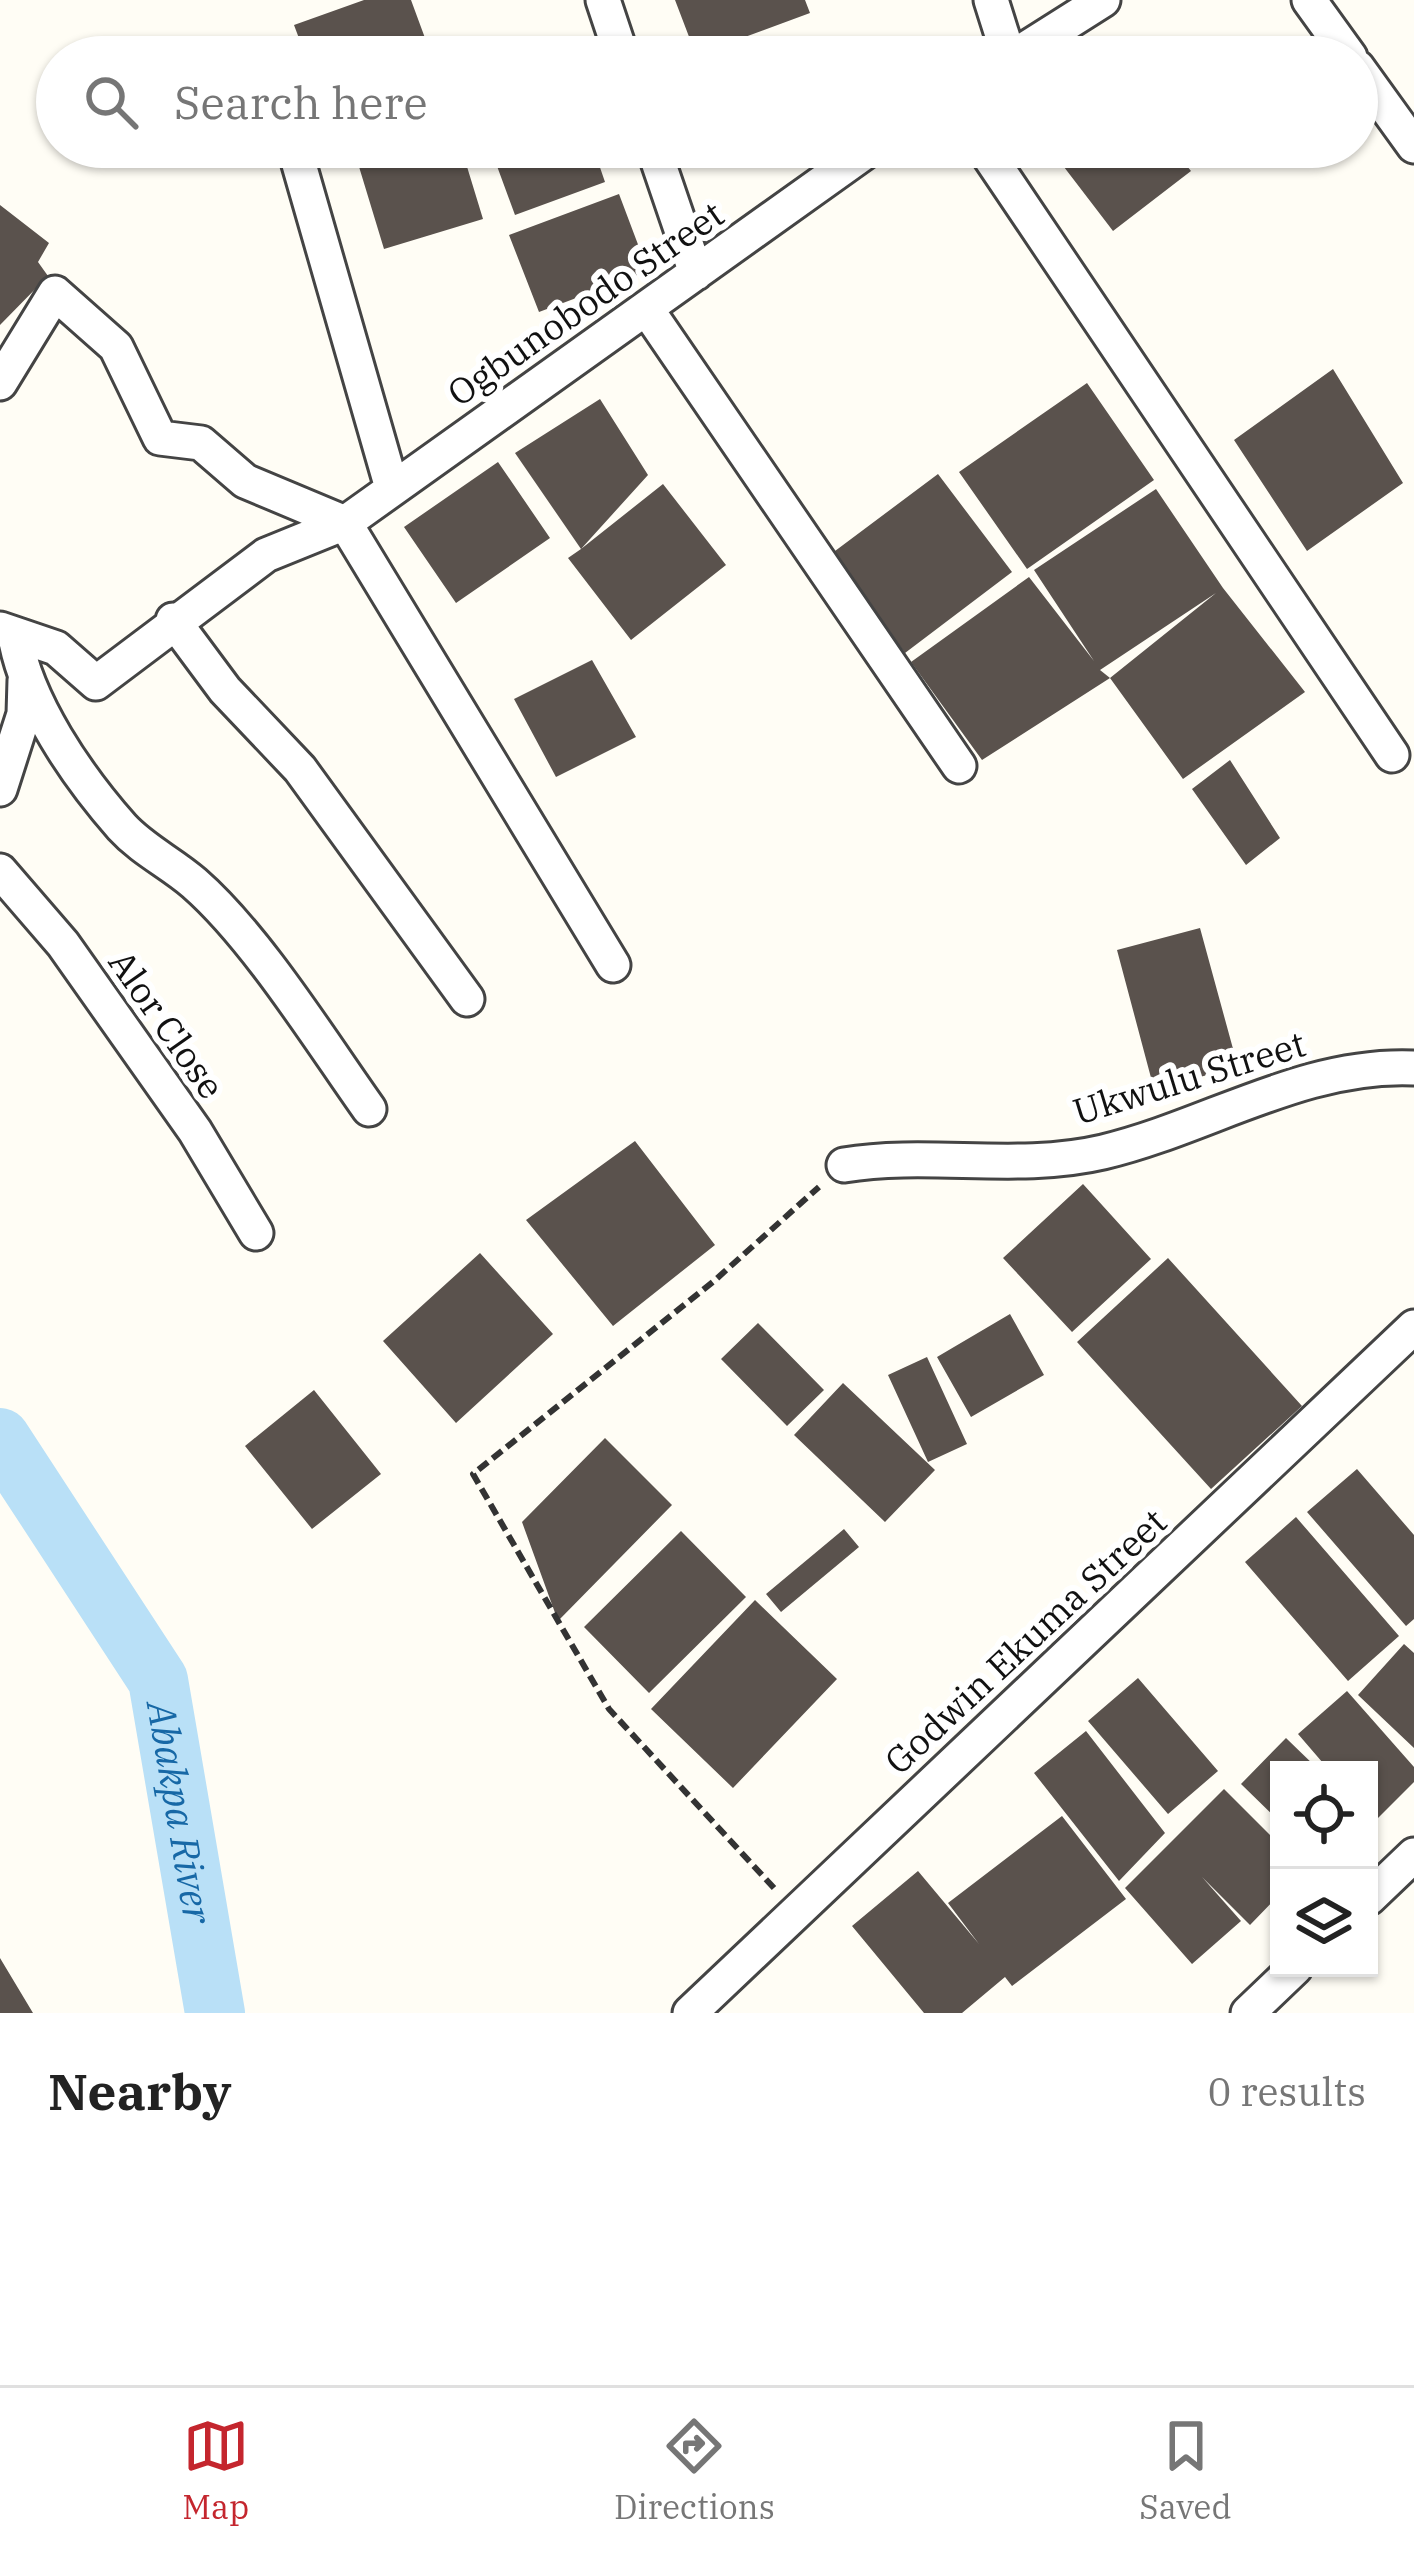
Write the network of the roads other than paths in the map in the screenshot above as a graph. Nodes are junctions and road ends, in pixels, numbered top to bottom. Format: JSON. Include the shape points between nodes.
{"nodes":[{"id":1,"x":602,"y":0,"type":"edge"},
{"id":2,"x":991,"y":0,"type":"edge"},
{"id":3,"x":1103,"y":0,"type":"edge"},
{"id":4,"x":1309,"y":0,"type":"edge"},
{"id":5,"x":615,"y":36,"type":"edge"},
{"id":6,"x":1004,"y":36,"type":"edge"},
{"id":7,"x":1045,"y":36,"type":"edge"},
{"id":8,"x":1335,"y":36,"type":"edge"},
{"id":9,"x":1378,"y":96,"type":"edge"},
{"id":10,"x":1414,"y":146,"type":"edge"},
{"id":11,"x":300,"y":168,"type":"edge"},
{"id":12,"x":660,"y":168,"type":"edge"},
{"id":13,"x":843,"y":168,"type":"edge"},
{"id":14,"x":997,"y":168,"type":"edge"},
{"id":15,"x":696,"y":273,"type":"junction"},
{"id":16,"x":648,"y":311,"type":"junction"},
{"id":17,"x":0,"y":383,"type":"edge"},
{"id":18,"x":392,"y":488,"type":"junction"},
{"id":19,"x":345,"y":524,"type":"junction"},
{"id":20,"x":172,"y":620,"type":"junction"},
{"id":21,"x":8,"y":632,"type":"edge"},
{"id":22,"x":25,"y":680,"type":"junction"},
{"id":23,"x":1391,"y":755,"type":"dead end"},
{"id":24,"x":959,"y":766,"type":"dead end"},
{"id":25,"x":0,"y":789,"type":"edge"},
{"id":26,"x":0,"y":871,"type":"edge"},
{"id":27,"x":613,"y":965,"type":"dead end"},
{"id":28,"x":467,"y":999,"type":"dead end"},
{"id":29,"x":1414,"y":1068,"type":"edge"},
{"id":30,"x":369,"y":1108,"type":"dead end"},
{"id":31,"x":844,"y":1165,"type":"road end"},
{"id":32,"x":256,"y":1233,"type":"dead end"},
{"id":33,"x":1414,"y":1327,"type":"edge"},
{"id":34,"x":1414,"y":1855,"type":"edge"},
{"id":35,"x":1378,"y":1889,"type":"edge"},
{"id":36,"x":1286,"y":1977,"type":"edge"},
{"id":37,"x":690,"y":2013,"type":"edge"},
{"id":38,"x":1248,"y":2013,"type":"edge"}],
"edges":[{"from":1,"to":5,"type":"street"},
{"from":2,"to":6,"type":"street"},
{"from":3,"to":7,"type":"street"},
{"from":4,"to":8,"type":"street"},
{"from":9,"to":10,"type":"street"},
{"from":11,"to":18,"type":"street"},
{"from":12,"to":15,"type":"street"},
{"from":13,"to":15,"type":"street","name":"Ogbunobodo Street"},
{"from":14,"to":23,"type":"street"},
{"from":15,"to":16,"type":"street","name":"Ogbunobodo Street"},
{"from":16,"to":18,"type":"street","name":"Ogbunobodo Street"},
{"from":16,"to":24,"type":"street"},
{"from":17,"to":19,"type":"street","via":[[55,293],[116,347],[160,439],[201,442],[245,481]]},
{"from":18,"to":19,"type":"street","name":"Ogbunobodo Street"},
{"from":19,"to":20,"type":"street","name":"Ogbunobodo Street","via":[[266,555]]},
{"from":19,"to":27,"type":"street"},
{"from":20,"to":21,"type":"street","name":"Ogbunobodo Street","via":[[96,683],[56,648]]},
{"from":20,"to":28,"type":"street","via":[[299,769]]},
{"from":21,"to":22,"type":"street"},
{"from":22,"to":25,"type":"street","via":[[24,714]]},
{"from":22,"to":30,"type":"street","via":[[122,828],[206,896]]},
{"from":26,"to":32,"type":"street","name":"Alor Close","via":[[63,944],[233,1186]]},
{"from":29,"to":31,"type":"street","name":"Ukwulu Street","via":[[1324,1075],[1099,1153]]},
{"from":33,"to":37,"type":"street","name":"Godwin Ekuma Street"},
{"from":34,"to":35,"type":"street"},
{"from":36,"to":38,"type":"street"}]}
